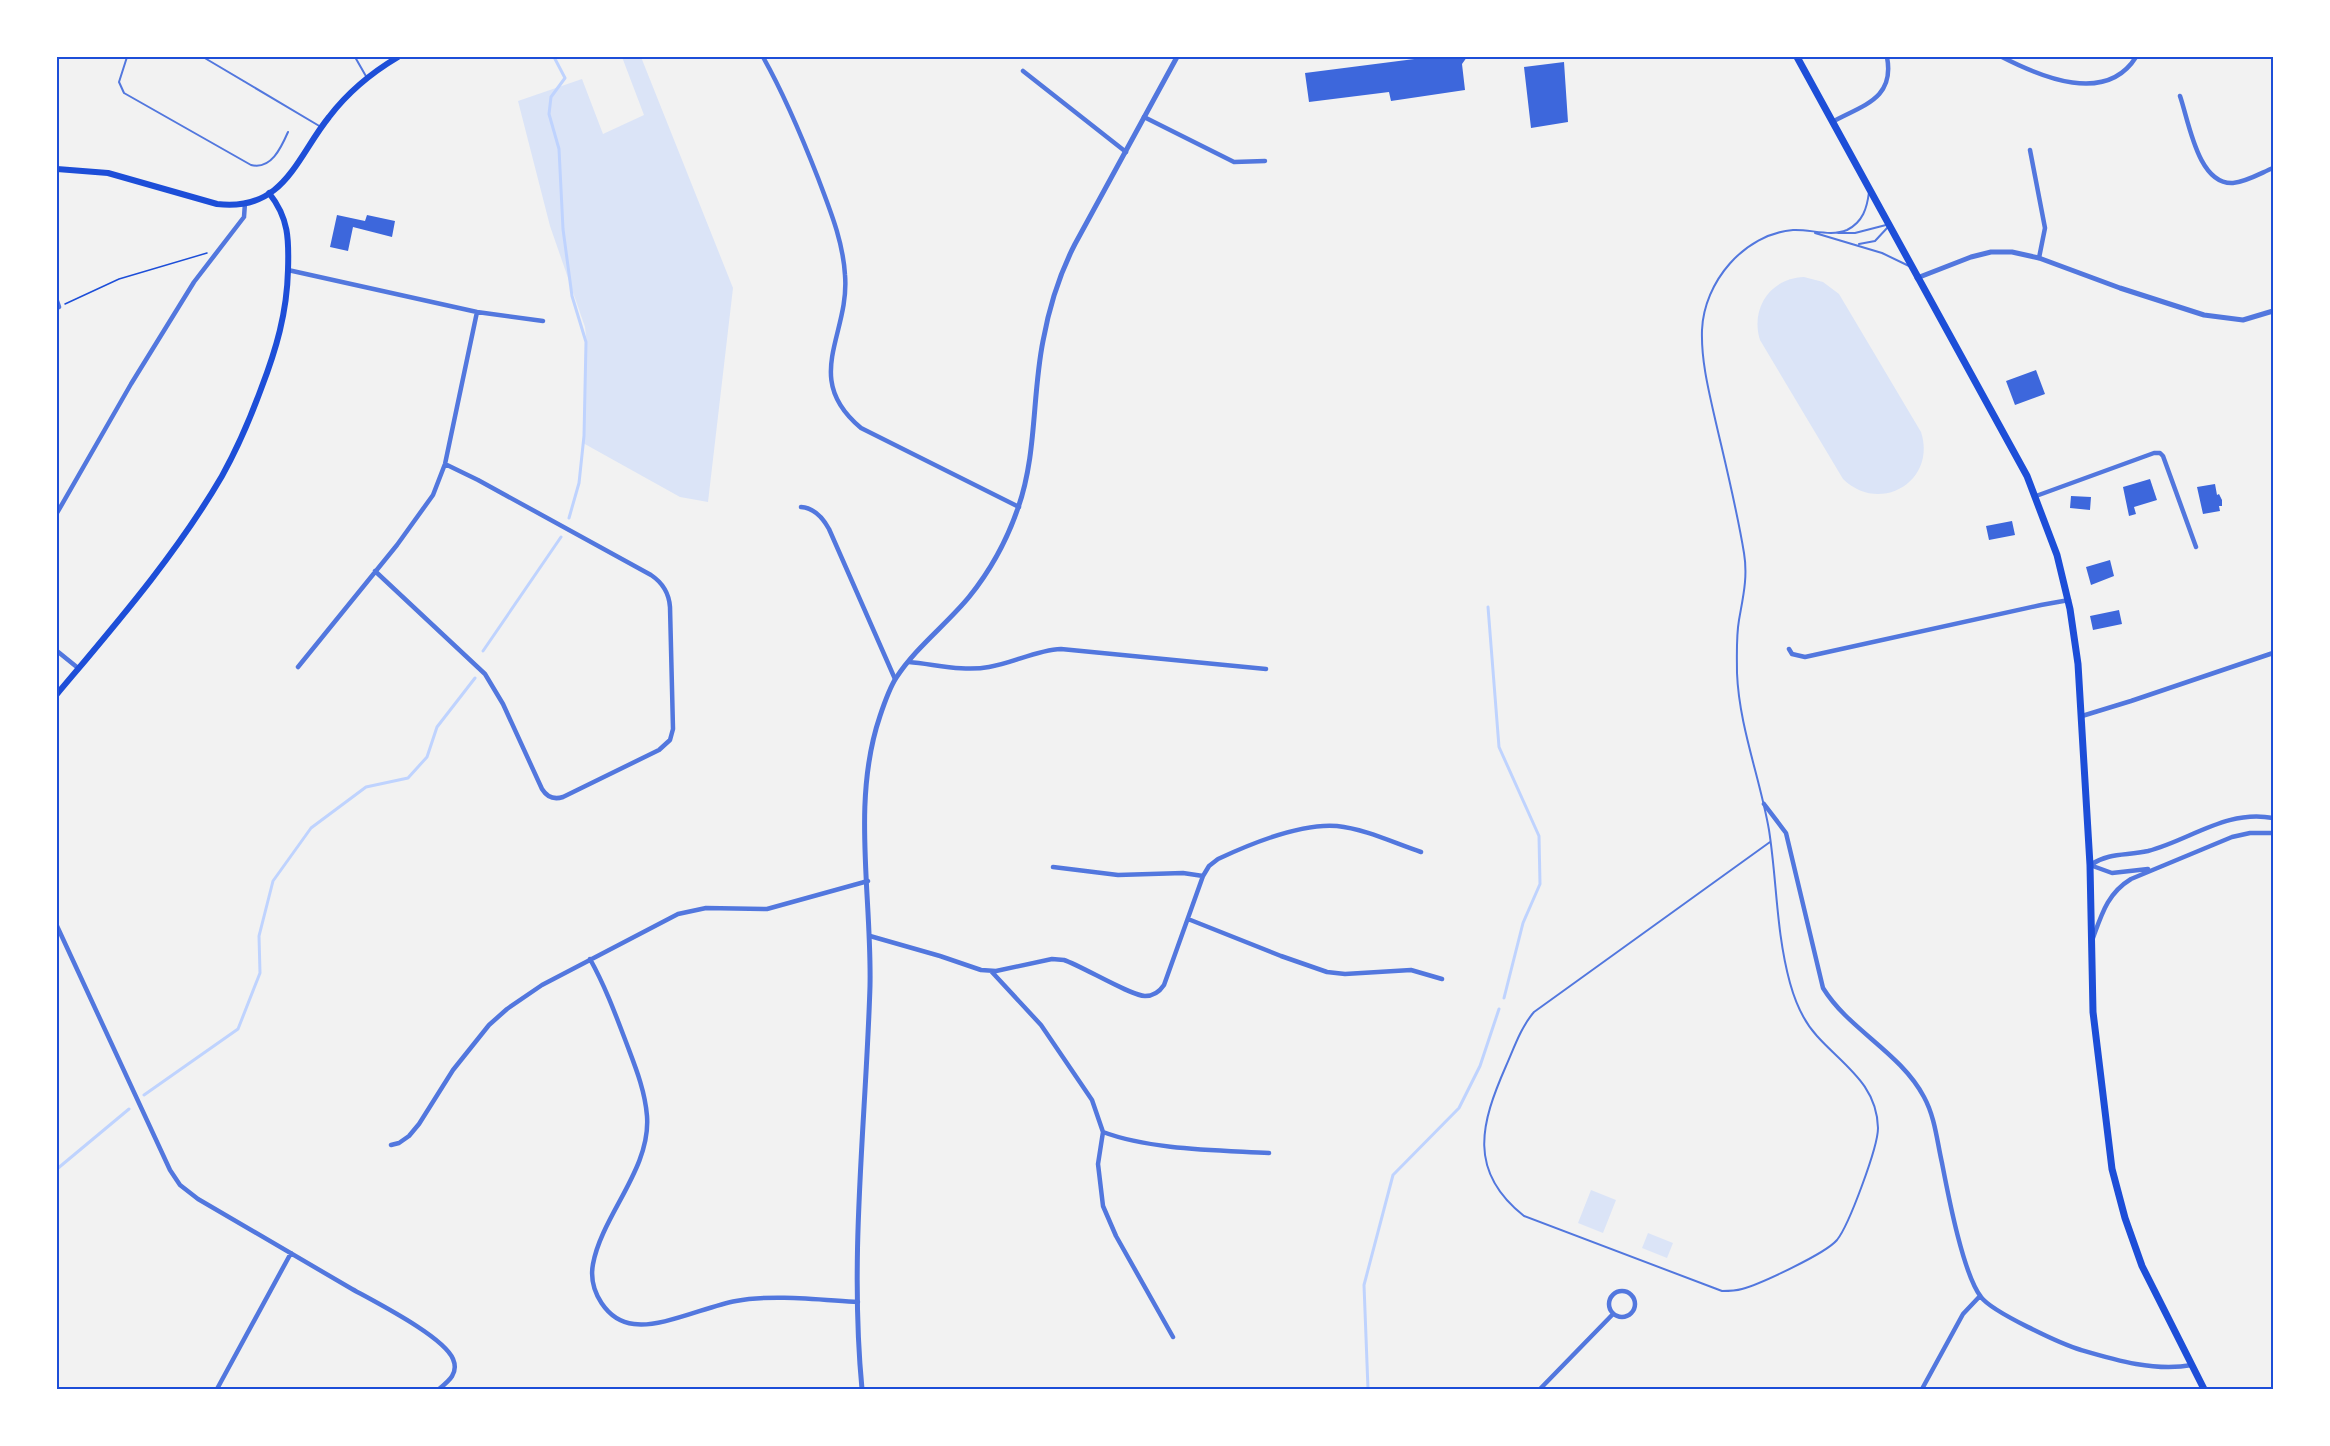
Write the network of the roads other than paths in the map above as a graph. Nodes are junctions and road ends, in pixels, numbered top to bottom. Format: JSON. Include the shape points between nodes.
{"nodes":[{"id":1,"x":127,"y":57,"type":"edge"},
{"id":2,"x":203,"y":57,"type":"edge"},
{"id":3,"x":355,"y":57,"type":"edge"},
{"id":4,"x":398,"y":57,"type":"edge"},
{"id":5,"x":764,"y":57,"type":"edge"},
{"id":6,"x":1177,"y":57,"type":"edge"},
{"id":7,"x":1797,"y":57,"type":"edge"},
{"id":8,"x":1887,"y":57,"type":"edge"},
{"id":9,"x":2002,"y":57,"type":"edge"},
{"id":10,"x":2136,"y":57,"type":"edge"},
{"id":11,"x":1023,"y":71,"type":"dead end"},
{"id":12,"x":367,"y":78,"type":"junction"},
{"id":13,"x":2180,"y":96,"type":"dead end"},
{"id":14,"x":1144,"y":117,"type":"junction"},
{"id":15,"x":1832,"y":122,"type":"junction"},
{"id":16,"x":321,"y":127,"type":"junction"},
{"id":17,"x":288,"y":132,"type":"dead end"},
{"id":18,"x":2030,"y":150,"type":"dead end"},
{"id":19,"x":1126,"y":152,"type":"junction"},
{"id":20,"x":1265,"y":161,"type":"dead end"},
{"id":21,"x":2273,"y":168,"type":"edge"},
{"id":22,"x":57,"y":169,"type":"edge"},
{"id":23,"x":1869,"y":189,"type":"junction"},
{"id":24,"x":269,"y":193,"type":"junction"},
{"id":25,"x":245,"y":203,"type":"junction"},
{"id":26,"x":1888,"y":225,"type":"junction"},
{"id":27,"x":1810,"y":231,"type":"junction"},
{"id":28,"x":1837,"y":233,"type":"junction"},
{"id":29,"x":1851,"y":244,"type":"junction"},
{"id":30,"x":2039,"y":258,"type":"junction"},
{"id":31,"x":1912,"y":269,"type":"junction"},
{"id":32,"x":288,"y":270,"type":"junction"},
{"id":33,"x":1917,"y":278,"type":"junction"},
{"id":34,"x":57,"y":301,"type":"edge"},
{"id":35,"x":58,"y":308,"type":"edge"},
{"id":36,"x":2273,"y":311,"type":"edge"},
{"id":37,"x":477,"y":312,"type":"junction"},
{"id":38,"x":543,"y":321,"type":"dead end"},
{"id":39,"x":444,"y":465,"type":"junction"},
{"id":40,"x":2036,"y":495,"type":"junction"},
{"id":41,"x":801,"y":507,"type":"dead end"},
{"id":42,"x":1019,"y":507,"type":"junction"},
{"id":43,"x":57,"y":513,"type":"edge"},
{"id":44,"x":2196,"y":548,"type":"dead end"},
{"id":45,"x":375,"y":571,"type":"junction"},
{"id":46,"x":2068,"y":600,"type":"junction"},
{"id":47,"x":1789,"y":649,"type":"dead end"},
{"id":48,"x":57,"y":651,"type":"edge"},
{"id":49,"x":2273,"y":653,"type":"edge"},
{"id":50,"x":909,"y":662,"type":"junction"},
{"id":51,"x":298,"y":667,"type":"dead end"},
{"id":52,"x":78,"y":668,"type":"junction"},
{"id":53,"x":1266,"y":669,"type":"dead end"},
{"id":54,"x":895,"y":679,"type":"junction"},
{"id":55,"x":57,"y":694,"type":"edge"},
{"id":56,"x":2082,"y":716,"type":"junction"},
{"id":57,"x":1764,"y":804,"type":"junction"},
{"id":58,"x":2273,"y":818,"type":"edge"},
{"id":59,"x":2273,"y":833,"type":"edge"},
{"id":60,"x":1770,"y":842,"type":"junction"},
{"id":61,"x":1420,"y":852,"type":"dead end"},
{"id":62,"x":2168,"y":864,"type":"junction"},
{"id":63,"x":2090,"y":865,"type":"junction"},
{"id":64,"x":1053,"y":867,"type":"dead end"},
{"id":65,"x":1203,"y":876,"type":"junction"},
{"id":66,"x":868,"y":881,"type":"junction"},
{"id":67,"x":1188,"y":919,"type":"junction"},
{"id":68,"x":57,"y":926,"type":"edge"},
{"id":69,"x":870,"y":936,"type":"junction"},
{"id":70,"x":2092,"y":943,"type":"junction"},
{"id":71,"x":590,"y":959,"type":"junction"},
{"id":72,"x":992,"y":971,"type":"junction"},
{"id":73,"x":1443,"y":979,"type":"dead end"},
{"id":74,"x":1103,"y":1132,"type":"junction"},
{"id":75,"x":391,"y":1144,"type":"dead end"},
{"id":76,"x":1269,"y":1153,"type":"dead end"},
{"id":77,"x":291,"y":1253,"type":"junction"},
{"id":78,"x":1980,"y":1296,"type":"junction"},
{"id":79,"x":859,"y":1302,"type":"junction"},
{"id":80,"x":1613,"y":1314,"type":"junction"},
{"id":81,"x":1173,"y":1337,"type":"dead end"},
{"id":82,"x":2192,"y":1365,"type":"junction"},
{"id":83,"x":217,"y":1389,"type":"edge"},
{"id":84,"x":439,"y":1389,"type":"edge"},
{"id":85,"x":862,"y":1389,"type":"edge"},
{"id":86,"x":1540,"y":1389,"type":"edge"},
{"id":87,"x":1922,"y":1389,"type":"edge"},
{"id":88,"x":2204,"y":1389,"type":"edge"}],
"edges":[{"from":1,"to":17,"type":"lane","via":[[120,80],[124,93],[251,165],[271,161]]},
{"from":2,"to":16,"type":"lane"},
{"from":3,"to":12,"type":"lane"},
{"from":4,"to":12,"type":"main road"},
{"from":5,"to":42,"type":"street","via":[[802,136],[842,251],[845,288],[830,383],[835,398],[861,428]]},
{"from":6,"to":14,"type":"street"},
{"from":7,"to":15,"type":"main road"},
{"from":8,"to":15,"type":"street","via":[[1889,77],[1882,93]]},
{"from":9,"to":10,"type":"street","via":[[2052,78],[2086,84],[2117,76]]},
{"from":11,"to":19,"type":"street"},
{"from":12,"to":16,"type":"main road"},
{"from":13,"to":21,"type":"street","via":[[2203,165],[2213,177],[2237,182]]},
{"from":14,"to":19,"type":"street"},
{"from":14,"to":20,"type":"street","via":[[1234,162]]},
{"from":15,"to":23,"type":"main road"},
{"from":16,"to":24,"type":"main road","via":[[294,170]]},
{"from":18,"to":30,"type":"street","via":[[2045,228]]},
{"from":19,"to":42,"type":"street","via":[[1071,253],[1052,302]]},
{"from":22,"to":25,"type":"main road","via":[[108,173],[217,204]]},
{"from":23,"to":26,"type":"main road"},
{"from":23,"to":28,"type":"lane","via":[[1862,217]]},
{"from":24,"to":25,"type":"main road"},
{"from":24,"to":32,"type":"main road","via":[[285,220]]},
{"from":25,"to":43,"type":"street","via":[[244,217],[194,282],[156,342]]},
{"from":26,"to":28,"type":"lane"},
{"from":26,"to":29,"type":"lane","via":[[1875,242]]},
{"from":26,"to":31,"type":"main road"},
{"from":27,"to":28,"type":"lane"},
{"from":27,"to":29,"type":"lane"},
{"from":27,"to":57,"type":"lane","via":[[1774,234],[1742,251],[1712,291],[1702,326],[1704,366],[1745,555],[1746,584],[1738,621],[1738,683]]},
{"from":29,"to":31,"type":"lane","via":[[1895,258]]},
{"from":30,"to":33,"type":"street","via":[[1991,252]]},
{"from":30,"to":36,"type":"street","via":[[2204,315],[2243,320]]},
{"from":31,"to":33,"type":"main road"},
{"from":32,"to":37,"type":"street"},
{"from":32,"to":52,"type":"main road","via":[[280,338],[223,475],[193,523]]},
{"from":33,"to":40,"type":"main road"},
{"from":34,"to":35,"type":"street"},
{"from":37,"to":38,"type":"street"},
{"from":37,"to":39,"type":"street"},
{"from":39,"to":45,"type":"street","via":[[437,489]]},
{"from":39,"to":45,"type":"street","via":[[478,480],[661,584],[670,604],[673,729],[668,742],[563,797],[548,796],[485,674]]},
{"from":40,"to":44,"type":"street","via":[[2160,453]]},
{"from":40,"to":46,"type":"main road"},
{"from":41,"to":54,"type":"street","via":[[815,512],[829,529]]},
{"from":42,"to":50,"type":"street","via":[[1002,547],[979,583]]},
{"from":45,"to":51,"type":"street"},
{"from":46,"to":47,"type":"street","via":[[1804,657]]},
{"from":46,"to":56,"type":"main road"},
{"from":48,"to":52,"type":"street"},
{"from":49,"to":56,"type":"street"},
{"from":50,"to":53,"type":"street","via":[[979,669],[1062,649]]},
{"from":50,"to":54,"type":"street"},
{"from":52,"to":55,"type":"main road"},
{"from":54,"to":66,"type":"street","via":[[877,726],[866,772]]},
{"from":56,"to":63,"type":"main road"},
{"from":57,"to":60,"type":"lane"},
{"from":57,"to":78,"type":"street","via":[[1786,833],[1823,988],[1901,1066],[1926,1101],[1952,1212]]},
{"from":58,"to":63,"type":"street","via":[[2233,819],[2158,848],[2105,856]]},
{"from":59,"to":62,"type":"street","via":[[2232,837]]},
{"from":60,"to":60,"type":"lane","via":[[1779,935],[1794,996],[1817,1036],[1865,1086],[1874,1103],[1878,1136],[1837,1240],[1827,1249],[1761,1282],[1722,1291],[1530,1219],[1511,1205],[1489,1171],[1484,1128],[1493,1096],[1530,1018],[1540,1007]]},
{"from":61,"to":65,"type":"street","via":[[1346,828],[1315,827],[1224,856],[1212,863]]},
{"from":62,"to":63,"type":"street","via":[[2112,873]]},
{"from":62,"to":70,"type":"street","via":[[2118,888],[2106,903]]},
{"from":63,"to":70,"type":"main road"},
{"from":64,"to":65,"type":"street","via":[[1118,875]]},
{"from":65,"to":67,"type":"street"},
{"from":66,"to":69,"type":"street"},
{"from":66,"to":71,"type":"street","via":[[767,909],[706,908],[686,912]]},
{"from":67,"to":72,"type":"street","via":[[1164,985],[1150,996],[1135,994],[1064,960]]},
{"from":67,"to":73,"type":"street","via":[[1328,972],[1411,970]]},
{"from":68,"to":77,"type":"street","via":[[174,1177],[198,1199]]},
{"from":69,"to":72,"type":"street"},
{"from":69,"to":79,"type":"street"},
{"from":70,"to":82,"type":"main road","via":[[2096,1045],[2116,1188],[2142,1266]]},
{"from":71,"to":75,"type":"street","via":[[525,996],[489,1025],[453,1070],[419,1124],[409,1136]]},
{"from":71,"to":79,"type":"street","via":[[608,993],[640,1078],[647,1118],[638,1162],[593,1264],[592,1279],[603,1306],[617,1319],[636,1325],[737,1300]]},
{"from":72,"to":74,"type":"street","via":[[1041,1025],[1080,1080],[1098,1113]]},
{"from":74,"to":76,"type":"street","via":[[1154,1144]]},
{"from":74,"to":81,"type":"street","via":[[1098,1164],[1103,1206]]},
{"from":77,"to":83,"type":"street"},
{"from":77,"to":84,"type":"street","via":[[442,1344],[455,1367],[450,1380]]},
{"from":78,"to":82,"type":"street","via":[[2033,1330],[2076,1348],[2168,1368]]},
{"from":78,"to":87,"type":"street","via":[[1963,1314]]},
{"from":79,"to":85,"type":"street"},
{"from":80,"to":80,"type":"street","via":[[1623,1317],[1633,1311],[1634,1302],[1628,1293],[1620,1291],[1611,1296],[1608,1304]]},
{"from":80,"to":86,"type":"street"},
{"from":82,"to":88,"type":"main road"}]}
